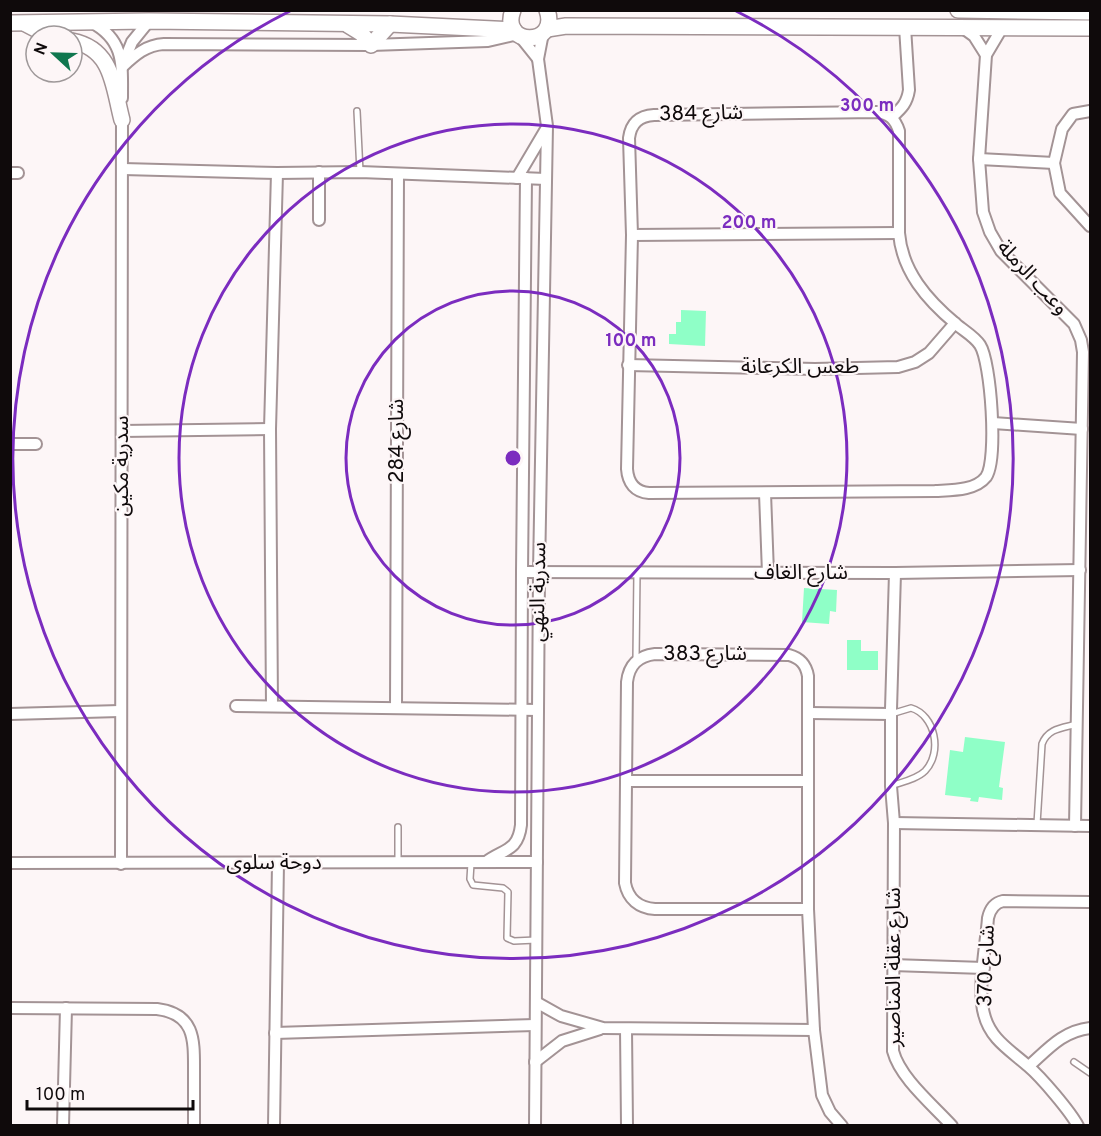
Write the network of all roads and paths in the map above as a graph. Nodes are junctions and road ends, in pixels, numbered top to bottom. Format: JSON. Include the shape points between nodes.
{"nodes":[{"id":1,"x":513,"y":10,"type":"edge"},
{"id":2,"x":547,"y":10,"type":"edge"},
{"id":3,"x":958,"y":10,"type":"edge"},
{"id":4,"x":1090,"y":12,"type":"edge"},
{"id":5,"x":149,"y":21,"type":"junction"},
{"id":6,"x":91,"y":22,"type":"junction"},
{"id":7,"x":17,"y":23,"type":"edge"},
{"id":8,"x":390,"y":24,"type":"junction"},
{"id":9,"x":348,"y":25,"type":"junction"},
{"id":10,"x":905,"y":27,"type":"junction"},
{"id":11,"x":1090,"y":27,"type":"edge"},
{"id":12,"x":962,"y":28,"type":"junction"},
{"id":13,"x":1002,"y":28,"type":"junction"},
{"id":14,"x":545,"y":31,"type":"junction"},
{"id":15,"x":516,"y":32,"type":"junction"},
{"id":16,"x":84,"y":44,"type":"edge"},
{"id":17,"x":371,"y":45,"type":"junction"},
{"id":18,"x":986,"y":55,"type":"junction"},
{"id":19,"x":538,"y":59,"type":"junction"},
{"id":20,"x":122,"y":67,"type":"junction"},
{"id":21,"x":357,"y":111,"type":"dead end"},
{"id":22,"x":1090,"y":111,"type":"edge"},
{"id":23,"x":892,"y":117,"type":"junction"},
{"id":24,"x":122,"y":120,"type":"junction"},
{"id":25,"x":547,"y":126,"type":"junction"},
{"id":26,"x":980,"y":159,"type":"junction"},
{"id":27,"x":1054,"y":163,"type":"junction"},
{"id":28,"x":123,"y":170,"type":"junction"},
{"id":29,"x":319,"y":172,"type":"junction"},
{"id":30,"x":360,"y":172,"type":"junction"},
{"id":31,"x":277,"y":173,"type":"junction"},
{"id":32,"x":398,"y":174,"type":"junction"},
{"id":33,"x":522,"y":178,"type":"junction"},
{"id":34,"x":546,"y":179,"type":"junction"},
{"id":35,"x":319,"y":220,"type":"dead end"},
{"id":36,"x":1090,"y":226,"type":"edge"},
{"id":37,"x":899,"y":233,"type":"junction"},
{"id":38,"x":632,"y":235,"type":"junction"},
{"id":39,"x":955,"y":323,"type":"junction"},
{"id":40,"x":628,"y":365,"type":"junction"},
{"id":41,"x":993,"y":423,"type":"junction"},
{"id":42,"x":270,"y":429,"type":"junction"},
{"id":43,"x":1082,"y":429,"type":"junction"},
{"id":44,"x":122,"y":431,"type":"junction"},
{"id":45,"x":10,"y":444,"type":"edge"},
{"id":46,"x":36,"y":444,"type":"dead end"},
{"id":47,"x":765,"y":493,"type":"junction"},
{"id":48,"x":1080,"y":570,"type":"junction"},
{"id":49,"x":522,"y":572,"type":"junction"},
{"id":50,"x":539,"y":572,"type":"junction"},
{"id":51,"x":637,"y":572,"type":"junction"},
{"id":52,"x":768,"y":573,"type":"junction"},
{"id":53,"x":896,"y":573,"type":"junction"},
{"id":54,"x":636,"y":662,"type":"junction"},
{"id":55,"x":1078,"y":681,"type":"junction"},
{"id":56,"x":1090,"y":682,"type":"edge"},
{"id":57,"x":236,"y":706,"type":"dead end"},
{"id":58,"x":272,"y":706,"type":"junction"},
{"id":59,"x":396,"y":708,"type":"junction"},
{"id":60,"x":521,"y":710,"type":"junction"},
{"id":61,"x":538,"y":710,"type":"junction"},
{"id":62,"x":120,"y":711,"type":"junction"},
{"id":63,"x":808,"y":713,"type":"junction"},
{"id":64,"x":10,"y":714,"type":"edge"},
{"id":65,"x":891,"y":714,"type":"junction"},
{"id":66,"x":1077,"y":724,"type":"junction"},
{"id":67,"x":626,"y":781,"type":"junction"},
{"id":68,"x":807,"y":781,"type":"junction"},
{"id":69,"x":891,"y":786,"type":"junction"},
{"id":70,"x":894,"y":823,"type":"junction"},
{"id":71,"x":1037,"y":824,"type":"junction"},
{"id":72,"x":1075,"y":826,"type":"junction"},
{"id":73,"x":1090,"y":826,"type":"edge"},
{"id":74,"x":398,"y":827,"type":"dead end"},
{"id":75,"x":486,"y":862,"type":"junction"},
{"id":76,"x":537,"y":862,"type":"junction"},
{"id":77,"x":10,"y":863,"type":"edge"},
{"id":78,"x":278,"y":863,"type":"junction"},
{"id":79,"x":398,"y":863,"type":"junction"},
{"id":80,"x":471,"y":863,"type":"junction"},
{"id":81,"x":121,"y":864,"type":"junction"},
{"id":82,"x":1090,"y":902,"type":"edge"},
{"id":83,"x":808,"y":909,"type":"junction"},
{"id":84,"x":536,"y":940,"type":"junction"},
{"id":85,"x":892,"y":965,"type":"junction"},
{"id":86,"x":984,"y":968,"type":"junction"},
{"id":87,"x":536,"y":1002,"type":"junction"},
{"id":88,"x":10,"y":1008,"type":"edge"},
{"id":89,"x":66,"y":1008,"type":"junction"},
{"id":90,"x":535,"y":1025,"type":"junction"},
{"id":91,"x":603,"y":1028,"type":"junction"},
{"id":92,"x":1090,"y":1028,"type":"edge"},
{"id":93,"x":626,"y":1029,"type":"junction"},
{"id":94,"x":814,"y":1030,"type":"junction"},
{"id":95,"x":275,"y":1033,"type":"junction"},
{"id":96,"x":535,"y":1062,"type":"junction"},
{"id":97,"x":1074,"y":1062,"type":"dead end"},
{"id":98,"x":1029,"y":1066,"type":"junction"},
{"id":99,"x":1090,"y":1073,"type":"edge"},
{"id":100,"x":63,"y":1125,"type":"edge"},
{"id":101,"x":194,"y":1125,"type":"edge"},
{"id":102,"x":274,"y":1125,"type":"edge"},
{"id":103,"x":535,"y":1125,"type":"edge"},
{"id":104,"x":627,"y":1125,"type":"edge"},
{"id":105,"x":842,"y":1125,"type":"edge"},
{"id":106,"x":952,"y":1125,"type":"edge"},
{"id":107,"x":1078,"y":1125,"type":"edge"}],
"edges":[{"from":1,"to":15,"type":"street","via":[[510,20]]},
{"from":2,"to":14,"type":"street"},
{"from":3,"to":4,"type":"street"},
{"from":5,"to":6,"type":"street"},
{"from":5,"to":9,"type":"street"},
{"from":5,"to":20,"type":"street","name":"سدرية مكين","via":[[132,42]]},
{"from":6,"to":7,"type":"street"},
{"from":6,"to":20,"type":"street","name":"سدرية مكين","via":[[113,40]]},
{"from":8,"to":9,"type":"street"},
{"from":8,"to":15,"type":"street"},
{"from":8,"to":17,"type":"street"},
{"from":9,"to":17,"type":"street"},
{"from":10,"to":12,"type":"street"},
{"from":10,"to":14,"type":"street","via":[[566,26]]},
{"from":10,"to":23,"type":"street","via":[[908,99]]},
{"from":11,"to":13,"type":"street"},
{"from":12,"to":13,"type":"street"},
{"from":12,"to":18,"type":"street","via":[[974,36]]},
{"from":13,"to":18,"type":"street","name":"وعب الرملة"},
{"from":14,"to":15,"type":"street","via":[[533,38]]},
{"from":14,"to":19,"type":"street","name":"سدرية النهي"},
{"from":15,"to":17,"type":"street","via":[[488,41]]},
{"from":15,"to":19,"type":"street"},
{"from":16,"to":24,"type":"street","via":[[102,56]]},
{"from":17,"to":20,"type":"street","via":[[164,44],[141,50]]},
{"from":18,"to":26,"type":"street","name":"وعب الرملة"},
{"from":19,"to":25,"type":"street","name":"سدرية النهي"},
{"from":20,"to":24,"type":"street","name":"سدرية مكين"},
{"from":21,"to":30,"type":"lane"},
{"from":22,"to":27,"type":"street","via":[[1073,114],[1062,129]]},
{"from":23,"to":37,"type":"street","name":"شارع 384","via":[[899,131]]},
{"from":23,"to":38,"type":"street","name":"شارع 384","via":[[877,111],[639,118],[629,138]]},
{"from":24,"to":28,"type":"street","name":"سدرية مكين"},
{"from":25,"to":33,"type":"street"},
{"from":25,"to":34,"type":"street","name":"سدرية النهي"},
{"from":26,"to":27,"type":"street"},
{"from":26,"to":43,"type":"street","name":"وعب الرملة","via":[[983,212],[995,242],[1069,317],[1078,332],[1083,352]]},
{"from":27,"to":36,"type":"street","via":[[1060,193]]},
{"from":28,"to":31,"type":"street"},
{"from":28,"to":44,"type":"street","name":"سدرية مكين"},
{"from":29,"to":30,"type":"street"},
{"from":29,"to":31,"type":"street"},
{"from":29,"to":35,"type":"street"},
{"from":30,"to":32,"type":"street"},
{"from":31,"to":42,"type":"street"},
{"from":32,"to":33,"type":"street"},
{"from":32,"to":59,"type":"street","name":"شارع 284"},
{"from":33,"to":34,"type":"street"},
{"from":33,"to":49,"type":"street"},
{"from":34,"to":50,"type":"street","name":"سدرية النهي"},
{"from":37,"to":38,"type":"street"},
{"from":37,"to":39,"type":"street","name":"شارع 384","via":[[912,275],[927,297]]},
{"from":38,"to":40,"type":"street","name":"شارع 384"},
{"from":39,"to":40,"type":"street","name":"طعس الكرعانة","via":[[929,353],[898,366],[815,369]]},
{"from":39,"to":41,"type":"street","name":"شارع 384","via":[[975,339],[984,353]]},
{"from":40,"to":47,"type":"street","name":"شارع 384","via":[[627,469],[633,486],[649,493]]},
{"from":41,"to":43,"type":"street"},
{"from":41,"to":47,"type":"street","name":"شارع 384","via":[[989,472],[972,487]]},
{"from":42,"to":44,"type":"street"},
{"from":42,"to":58,"type":"street"},
{"from":43,"to":48,"type":"street","name":"وعب الرملة"},
{"from":44,"to":62,"type":"street","name":"سدرية مكين"},
{"from":45,"to":46,"type":"street"},
{"from":47,"to":52,"type":"street"},
{"from":48,"to":53,"type":"street","name":"شارع الغاف"},
{"from":48,"to":55,"type":"street","name":"وعب الرملة"},
{"from":49,"to":50,"type":"street","name":"شارع الغاف"},
{"from":49,"to":60,"type":"street"},
{"from":50,"to":51,"type":"street","name":"شارع الغاف"},
{"from":50,"to":61,"type":"street","name":"سدرية النهي"},
{"from":51,"to":52,"type":"street","name":"شارع الغاف"},
{"from":51,"to":54,"type":"lane"},
{"from":52,"to":53,"type":"street","name":"شارع الغاف"},
{"from":53,"to":65,"type":"street","name":"شارع عقلة المناصير"},
{"from":54,"to":63,"type":"street","name":"شارع 383","via":[[655,654],[789,654],[806,668]]},
{"from":54,"to":67,"type":"street","name":"شارع 383","via":[[627,682]]},
{"from":55,"to":56,"type":"street"},
{"from":55,"to":66,"type":"street","name":"وعب الرملة"},
{"from":57,"to":58,"type":"street"},
{"from":58,"to":59,"type":"street"},
{"from":59,"to":60,"type":"street"},
{"from":60,"to":61,"type":"street"},
{"from":60,"to":75,"type":"street","via":[[520,832],[509,850]]},
{"from":61,"to":76,"type":"street","name":"سدرية النهي"},
{"from":62,"to":64,"type":"street"},
{"from":62,"to":81,"type":"street","name":"سدرية مكين"},
{"from":63,"to":65,"type":"street"},
{"from":63,"to":68,"type":"street","name":"شارع 383"},
{"from":65,"to":69,"type":"street","name":"شارع عقلة المناصير"},
{"from":65,"to":69,"type":"lane","via":[[911,708],[924,714],[932,726],[934,747],[924,772]]},
{"from":66,"to":71,"type":"lane","via":[[1053,730],[1044,738]]},
{"from":66,"to":72,"type":"street","name":"وعب الرملة"},
{"from":67,"to":68,"type":"street"},
{"from":67,"to":83,"type":"street","name":"شارع 383","via":[[625,883],[628,893],[640,905],[655,909]]},
{"from":68,"to":83,"type":"street","name":"شارع 383"},
{"from":69,"to":70,"type":"street","name":"شارع عقلة المناصير"},
{"from":70,"to":71,"type":"street"},
{"from":70,"to":85,"type":"street","name":"شارع عقلة المناصير"},
{"from":71,"to":72,"type":"street"},
{"from":72,"to":73,"type":"street"},
{"from":74,"to":79,"type":"lane"},
{"from":75,"to":76,"type":"street","name":"دوحة سلوى"},
{"from":75,"to":80,"type":"street","name":"دوحة سلوى"},
{"from":76,"to":84,"type":"street","name":"سدرية النهي"},
{"from":77,"to":81,"type":"street","name":"دوحة سلوى"},
{"from":78,"to":79,"type":"street","name":"دوحة سلوى"},
{"from":78,"to":81,"type":"street","name":"دوحة سلوى"},
{"from":78,"to":95,"type":"street"},
{"from":79,"to":80,"type":"street","name":"دوحة سلوى"},
{"from":80,"to":84,"type":"lane","via":[[473,885],[508,892],[507,938]]},
{"from":82,"to":86,"type":"street","name":"شارع 370","via":[[995,904],[988,914]]},
{"from":83,"to":94,"type":"street","name":"شارع 383"},
{"from":84,"to":87,"type":"street","name":"سدرية النهي"},
{"from":85,"to":86,"type":"street"},
{"from":85,"to":106,"type":"street","name":"شارع عقلة المناصير","via":[[895,1061]]},
{"from":86,"to":98,"type":"street","name":"شارع 370","via":[[981,999],[988,1027],[998,1041]]},
{"from":87,"to":90,"type":"street","name":"سدرية النهي"},
{"from":87,"to":91,"type":"street","via":[[561,1016]]},
{"from":88,"to":89,"type":"street"},
{"from":89,"to":100,"type":"street"},
{"from":89,"to":101,"type":"street","via":[[157,1009],[184,1019],[194,1042]]},
{"from":90,"to":95,"type":"street"},
{"from":90,"to":96,"type":"street","name":"سدرية النهي"},
{"from":91,"to":93,"type":"street"},
{"from":91,"to":96,"type":"street","via":[[562,1041]]},
{"from":92,"to":98,"type":"street","via":[[1062,1037]]},
{"from":93,"to":94,"type":"street"},
{"from":93,"to":104,"type":"street"},
{"from":94,"to":105,"type":"street","name":"شارع 383","via":[[822,1095]]},
{"from":95,"to":102,"type":"street"},
{"from":96,"to":103,"type":"street","name":"سدرية النهي"},
{"from":97,"to":99,"type":"lane"},
{"from":98,"to":107,"type":"street","name":"شارع 370"}]}
